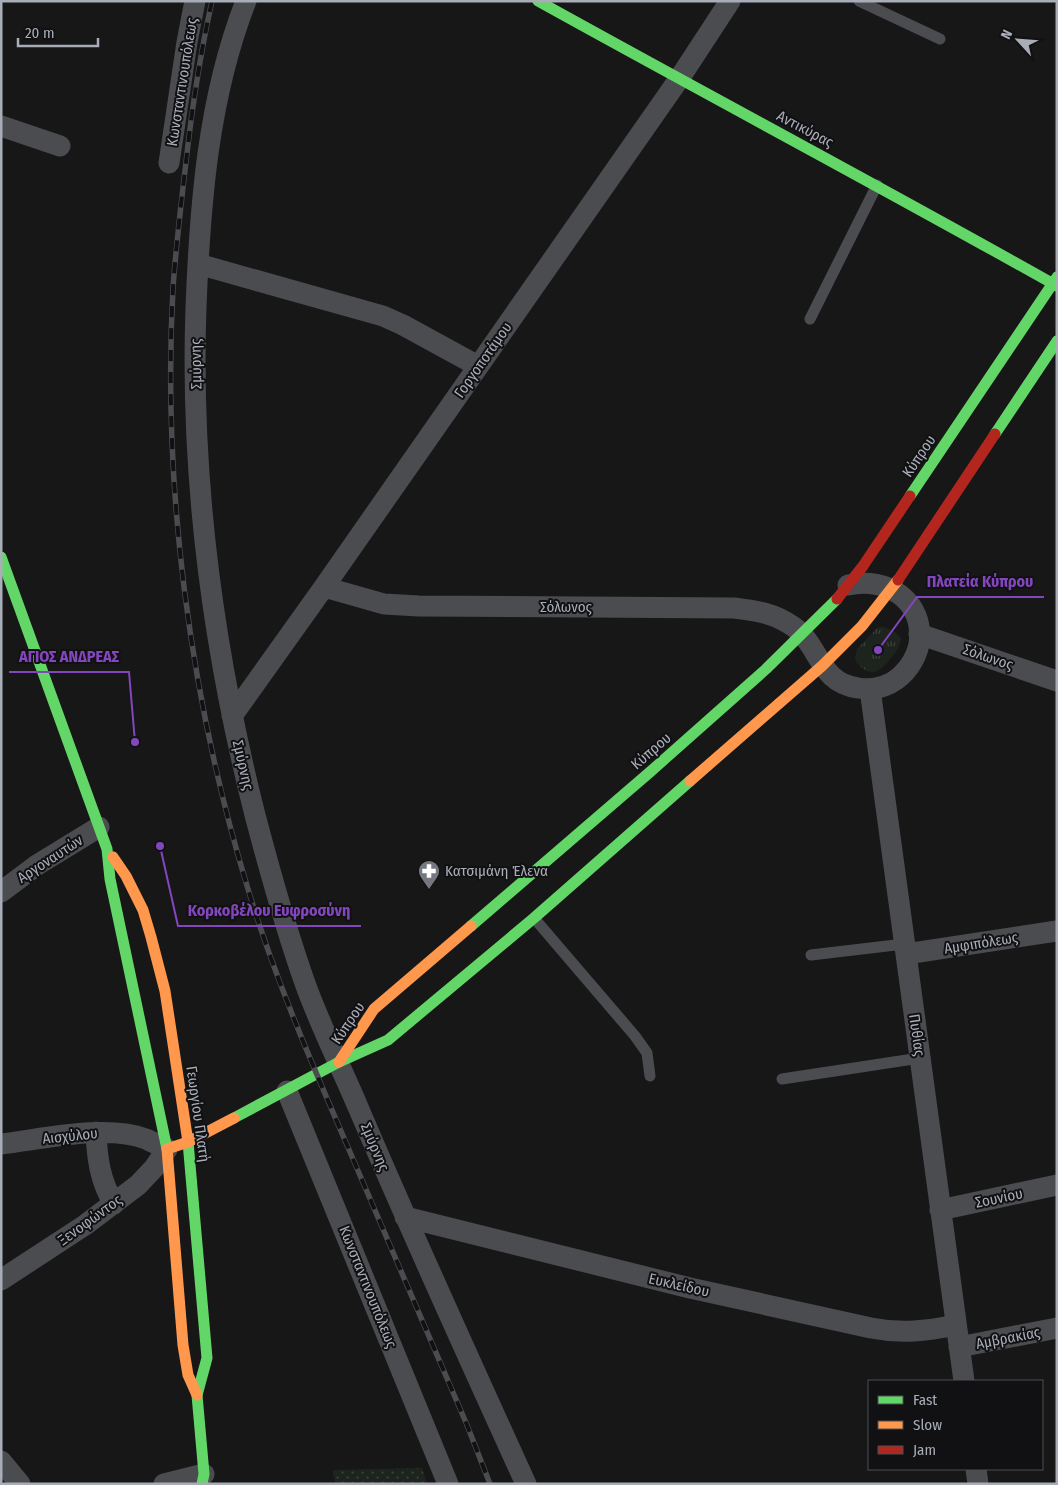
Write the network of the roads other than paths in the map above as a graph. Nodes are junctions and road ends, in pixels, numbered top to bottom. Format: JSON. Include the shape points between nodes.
{"nodes":[{"id":1,"x":195,"y":1,"type":"edge"},
{"id":2,"x":246,"y":1,"type":"edge"},
{"id":3,"x":538,"y":1,"type":"edge"},
{"id":4,"x":730,"y":1,"type":"edge"},
{"id":5,"x":859,"y":1,"type":"edge"},
{"id":6,"x":940,"y":39,"type":"dead end"},
{"id":7,"x":680,"y":79,"type":"junction"},
{"id":8,"x":1,"y":126,"type":"edge"},
{"id":9,"x":60,"y":146,"type":"dead end"},
{"id":10,"x":169,"y":163,"type":"dead end"},
{"id":11,"x":877,"y":185,"type":"junction"},
{"id":12,"x":198,"y":264,"type":"junction"},
{"id":13,"x":1055,"y":282,"type":"edge"},
{"id":14,"x":810,"y":319,"type":"dead end"},
{"id":15,"x":1057,"y":341,"type":"edge"},
{"id":16,"x":478,"y":366,"type":"junction"},
{"id":17,"x":2,"y":559,"type":"edge"},
{"id":18,"x":848,"y":586,"type":"junction"},
{"id":19,"x":324,"y":587,"type":"junction"},
{"id":20,"x":892,"y":589,"type":"junction"},
{"id":21,"x":803,"y":634,"type":"junction"},
{"id":22,"x":919,"y":634,"type":"junction"},
{"id":23,"x":822,"y":666,"type":"junction"},
{"id":24,"x":1057,"y":681,"type":"edge"},
{"id":25,"x":870,"y":689,"type":"junction"},
{"id":26,"x":232,"y":716,"type":"junction"},
{"id":27,"x":99,"y":827,"type":"junction"},
{"id":28,"x":107,"y":849,"type":"junction"},
{"id":29,"x":1,"y":892,"type":"edge"},
{"id":30,"x":534,"y":918,"type":"junction"},
{"id":31,"x":1057,"y":931,"type":"edge"},
{"id":32,"x":905,"y":949,"type":"junction"},
{"id":33,"x":811,"y":956,"type":"dead end"},
{"id":34,"x":920,"y":1058,"type":"junction"},
{"id":35,"x":340,"y":1062,"type":"junction"},
{"id":36,"x":650,"y":1076,"type":"dead end"},
{"id":37,"x":782,"y":1080,"type":"dead end"},
{"id":38,"x":287,"y":1091,"type":"junction"},
{"id":39,"x":96,"y":1132,"type":"junction"},
{"id":40,"x":188,"y":1142,"type":"junction"},
{"id":41,"x":1,"y":1144,"type":"edge"},
{"id":42,"x":167,"y":1149,"type":"junction"},
{"id":43,"x":1057,"y":1185,"type":"edge"},
{"id":44,"x":114,"y":1204,"type":"junction"},
{"id":45,"x":940,"y":1210,"type":"junction"},
{"id":46,"x":405,"y":1217,"type":"junction"},
{"id":47,"x":1,"y":1280,"type":"edge"},
{"id":48,"x":956,"y":1325,"type":"junction"},
{"id":49,"x":1057,"y":1328,"type":"edge"},
{"id":50,"x":959,"y":1347,"type":"junction"},
{"id":51,"x":964,"y":1380,"type":"edge"},
{"id":52,"x":197,"y":1395,"type":"junction"},
{"id":53,"x":1,"y":1461,"type":"edge"},
{"id":54,"x":976,"y":1470,"type":"edge"},
{"id":55,"x":205,"y":1480,"type":"edge"},
{"id":56,"x":20,"y":1484,"type":"edge"},
{"id":57,"x":164,"y":1484,"type":"edge"},
{"id":58,"x":448,"y":1484,"type":"edge"},
{"id":59,"x":526,"y":1484,"type":"edge"},
{"id":60,"x":978,"y":1484,"type":"edge"}],
"edges":[{"from":1,"to":10,"type":"street","name":"Κωνσταντινουπόλεως"},
{"from":2,"to":12,"type":"street","name":"Σμύρνης","via":[[230,46],[215,106]]},
{"from":3,"to":7,"type":"main road","name":"Αντικύρας"},
{"from":4,"to":7,"type":"street","name":"Γοργοποτάμου"},
{"from":5,"to":6,"type":"lane"},
{"from":7,"to":11,"type":"main road","name":"Αντικύρας"},
{"from":7,"to":16,"type":"street","name":"Γοργοποτάμου"},
{"from":8,"to":9,"type":"street"},
{"from":11,"to":13,"type":"main road","name":"Αντικύρας"},
{"from":11,"to":14,"type":"lane"},
{"from":12,"to":16,"type":"street","via":[[383,316]]},
{"from":12,"to":26,"type":"street","name":"Σμύρνης","via":[[196,394],[202,519],[208,579]]},
{"from":13,"to":18,"type":"main road","name":"Κύπρου"},
{"from":15,"to":20,"type":"main road","name":"Κύπρου"},
{"from":16,"to":19,"type":"street","name":"Γοργοποτάμου"},
{"from":17,"to":27,"type":"main road","name":"Γεωργίου Πλατή"},
{"from":18,"to":20,"type":"street","via":[[866,582]]},
{"from":18,"to":21,"type":"main road","name":"Κύπρου"},
{"from":19,"to":21,"type":"street","name":"Σόλωνος","via":[[384,604],[419,606],[743,609],[776,616]]},
{"from":19,"to":26,"type":"street","name":"Γοργοποτάμου"},
{"from":20,"to":22,"type":"street","via":[[910,605]]},
{"from":20,"to":23,"type":"main road","name":"Κύπρου","via":[[862,626]]},
{"from":21,"to":23,"type":"street"},
{"from":21,"to":35,"type":"main road","name":"Κύπρου","via":[[650,772],[374,1009]]},
{"from":22,"to":24,"type":"street","name":"Σόλωνος"},
{"from":22,"to":25,"type":"street","via":[[916,654],[906,672],[889,684]]},
{"from":23,"to":25,"type":"street","via":[[842,683]]},
{"from":23,"to":30,"type":"main road","name":"Κύπρου"},
{"from":25,"to":32,"type":"street","name":"Πυθίας"},
{"from":26,"to":35,"type":"street","name":"Σμύρνης","via":[[284,918],[307,988]]},
{"from":27,"to":28,"type":"main road","name":"Γεωργίου Πλατή"},
{"from":27,"to":29,"type":"street","name":"Αργοναυτών","via":[[37,865]]},
{"from":28,"to":40,"type":"main road","name":"Γεωργίου Πλατή","via":[[126,876],[143,910],[151,937],[165,992]]},
{"from":28,"to":42,"type":"main road","name":"Γεωργίου Πλατή","via":[[110,879]]},
{"from":30,"to":35,"type":"main road","name":"Κύπρου","via":[[388,1040]]},
{"from":30,"to":36,"type":"lane","via":[[648,1053]]},
{"from":31,"to":32,"type":"street","name":"Αμφιπόλεως"},
{"from":32,"to":33,"type":"lane"},
{"from":32,"to":34,"type":"street","name":"Πυθίας"},
{"from":34,"to":37,"type":"lane"},
{"from":34,"to":45,"type":"street","name":"Πυθίας"},
{"from":35,"to":38,"type":"main road"},
{"from":35,"to":46,"type":"street","name":"Σμύρνης"},
{"from":38,"to":40,"type":"main road"},
{"from":38,"to":58,"type":"street","name":"Κωνσταντινουπόλεως"},
{"from":39,"to":41,"type":"street","name":"Αισχύλου"},
{"from":39,"to":42,"type":"street","name":"Αισχύλου","via":[[134,1136]]},
{"from":39,"to":44,"type":"street","via":[[98,1161],[106,1192]]},
{"from":40,"to":42,"type":"main road"},
{"from":40,"to":52,"type":"main road","name":"Γεωργίου Πλατή","via":[[207,1358]]},
{"from":42,"to":44,"type":"street","name":"Ξενοφώντος","via":[[138,1185]]},
{"from":42,"to":52,"type":"main road","name":"Γεωργίου Πλατή","via":[[183,1345],[188,1375]]},
{"from":43,"to":45,"type":"street","name":"Σουνίου"},
{"from":44,"to":47,"type":"street","name":"Ξενοφώντος"},
{"from":45,"to":48,"type":"street","name":"Πυθίας"},
{"from":46,"to":48,"type":"street","name":"Ευκλείδου","via":[[690,1288],[871,1328],[901,1333]]},
{"from":46,"to":59,"type":"street","name":"Σμύρνης"},
{"from":48,"to":50,"type":"street","name":"Πυθίας"},
{"from":49,"to":50,"type":"street","name":"Αμβρακίας"},
{"from":50,"to":51,"type":"street","name":"Πυθίας"},
{"from":52,"to":55,"type":"main road","name":"Γεωργίου Πλατή"},
{"from":53,"to":56,"type":"street"},
{"from":54,"to":60,"type":"street"},
{"from":55,"to":57,"type":"street"}]}
